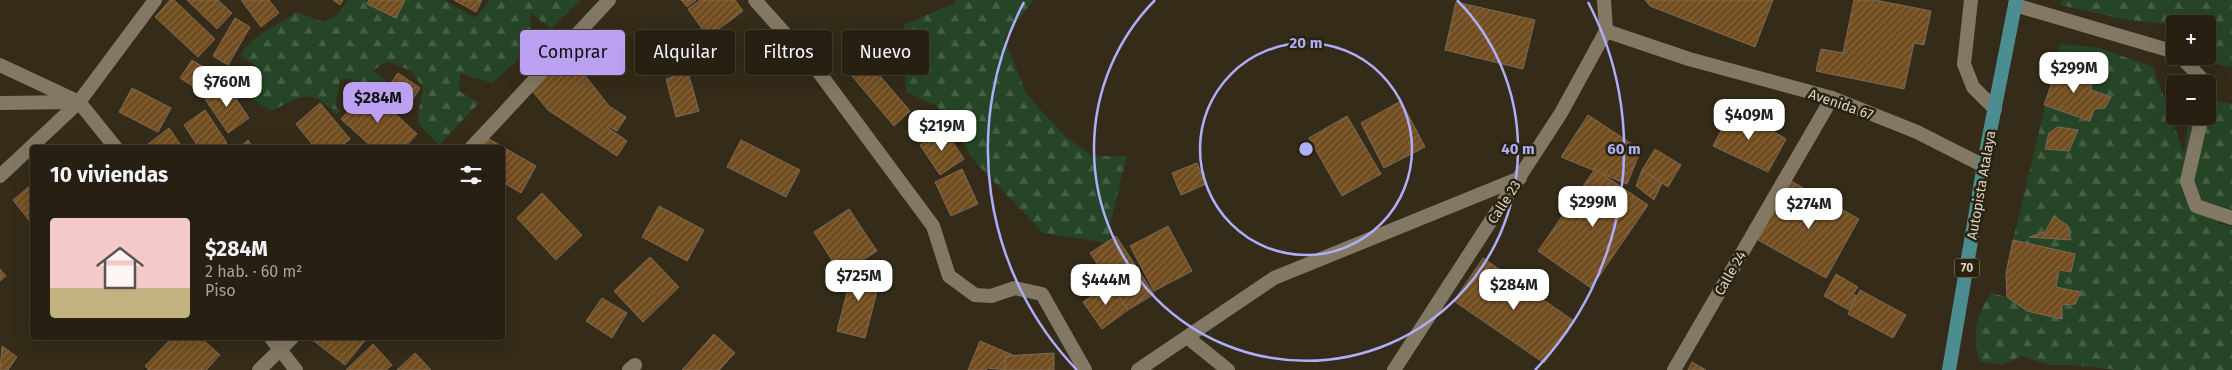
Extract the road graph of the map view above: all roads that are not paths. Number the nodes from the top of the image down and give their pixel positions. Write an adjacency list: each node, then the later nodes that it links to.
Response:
1 (155, 0): 13 (street)
2 (610, 0): 19 (street)
3 (755, 0): 31 (street)
4 (1604, 0): 7 (street)
5 (1971, 0): 15 (street)
6 (2015, 2): 8 (street); 15 (main road, Autopista Atalaya / 70)
7 (1606, 31): 12 (street, Avenida 67); 23 (street, Calle 23)
8 (2166, 49)
9 (0, 65): 13 (street)
10 (2189, 65): 11 (street)
11 (2198, 75)
12 (1832, 98): 21 (street, Avenida 67); 35 (street, Calle 24)
13 (79, 102): 14 (street); 17 (street); 18 (street)
14 (0, 103)
15 (1994, 109): 21 (main road, Autopista Atalaya / 70)
16 (2200, 125): 24 (street)
17 (33, 145)
18 (114, 145)
19 (474, 145)
20 (30, 148): 22 (street)
21 (1984, 166): 36 (main road, Autopista Atalaya / 70)
22 (0, 176)
23 (1520, 178): 25 (street); 34 (street, Calle 23)
24 (2232, 218)
25 (1188, 337): 32 (street); 33 (street)
26 (273, 340): 28 (street)
27 (290, 340): 28 (street)
28 (281, 350): 29 (street); 30 (street)
29 (259, 370)
30 (296, 370)
31 (1085, 370)
32 (1138, 370)
33 (1228, 370)
34 (1394, 370)
35 (1674, 370)
36 (1949, 370)

